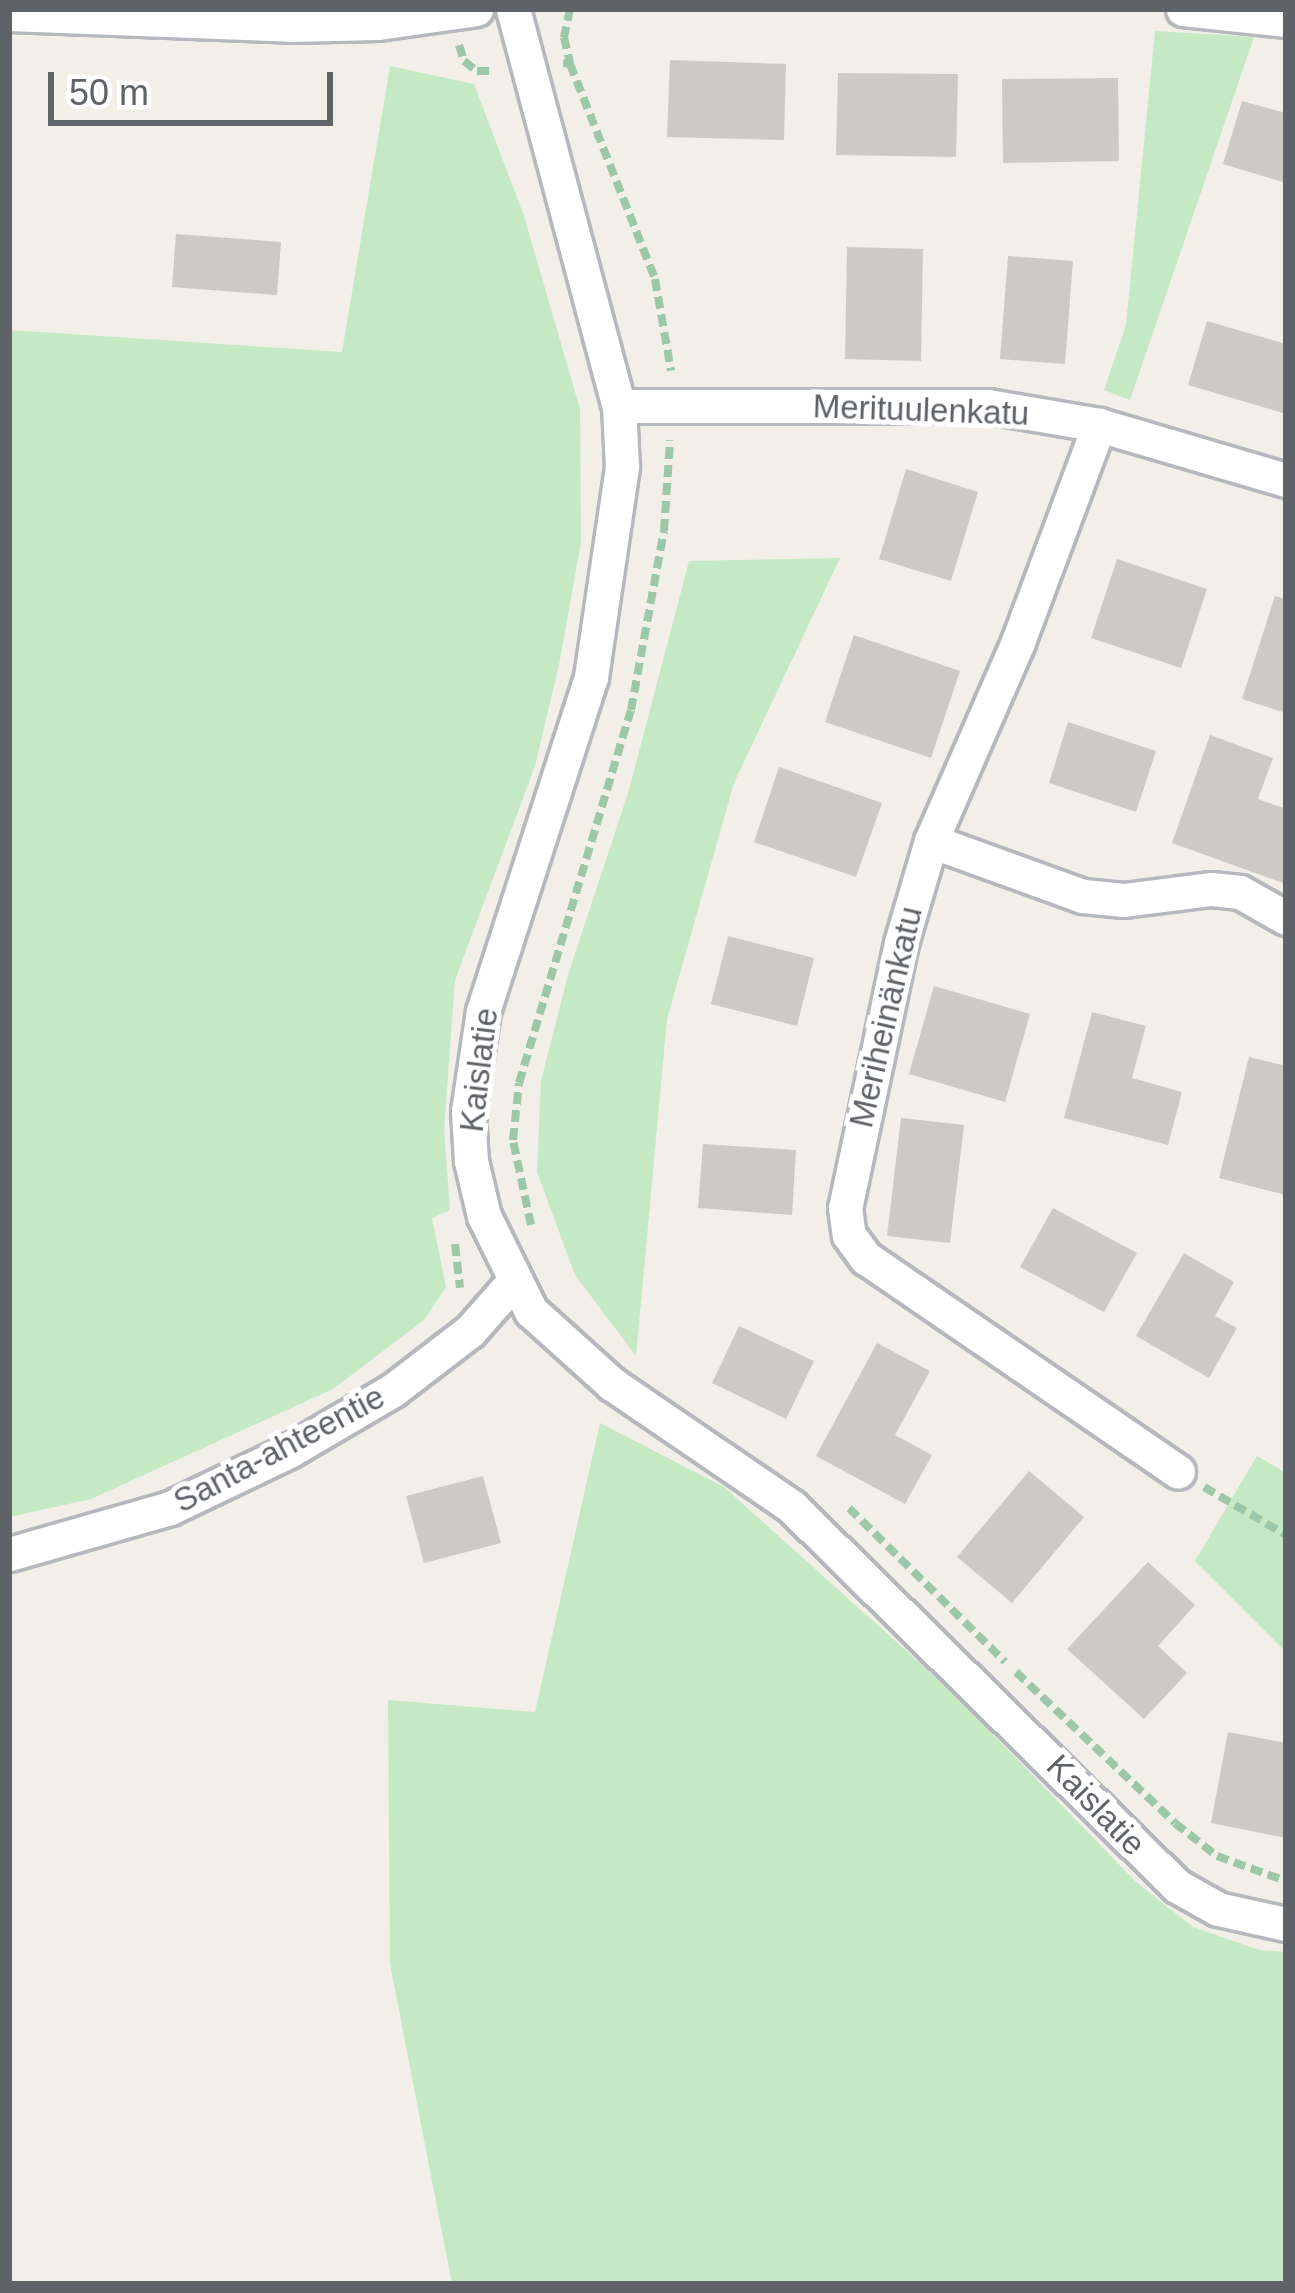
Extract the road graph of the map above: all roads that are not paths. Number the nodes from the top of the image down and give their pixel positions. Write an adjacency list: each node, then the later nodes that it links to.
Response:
1 (476, 9): 4 (street)
2 (514, 9): 6 (street, Kaislatie)
3 (1183, 9): 5 (street)
4 (9, 14)
5 (1286, 20)
6 (619, 406): 7 (street, Merituulenkatu); 11 (street, Kaislatie)
7 (1100, 425): 8 (street, Merituulenkatu); 9 (street, Meriheinänkatu)
8 (1286, 480)
9 (931, 841): 10 (street); 12 (street, Meriheinänkatu)
10 (1286, 918)
11 (514, 1281): 13 (street, Santa-ahteentie); 14 (street, Kaislatie)
12 (1178, 1472)
13 (9, 1553)
14 (1286, 1924)

